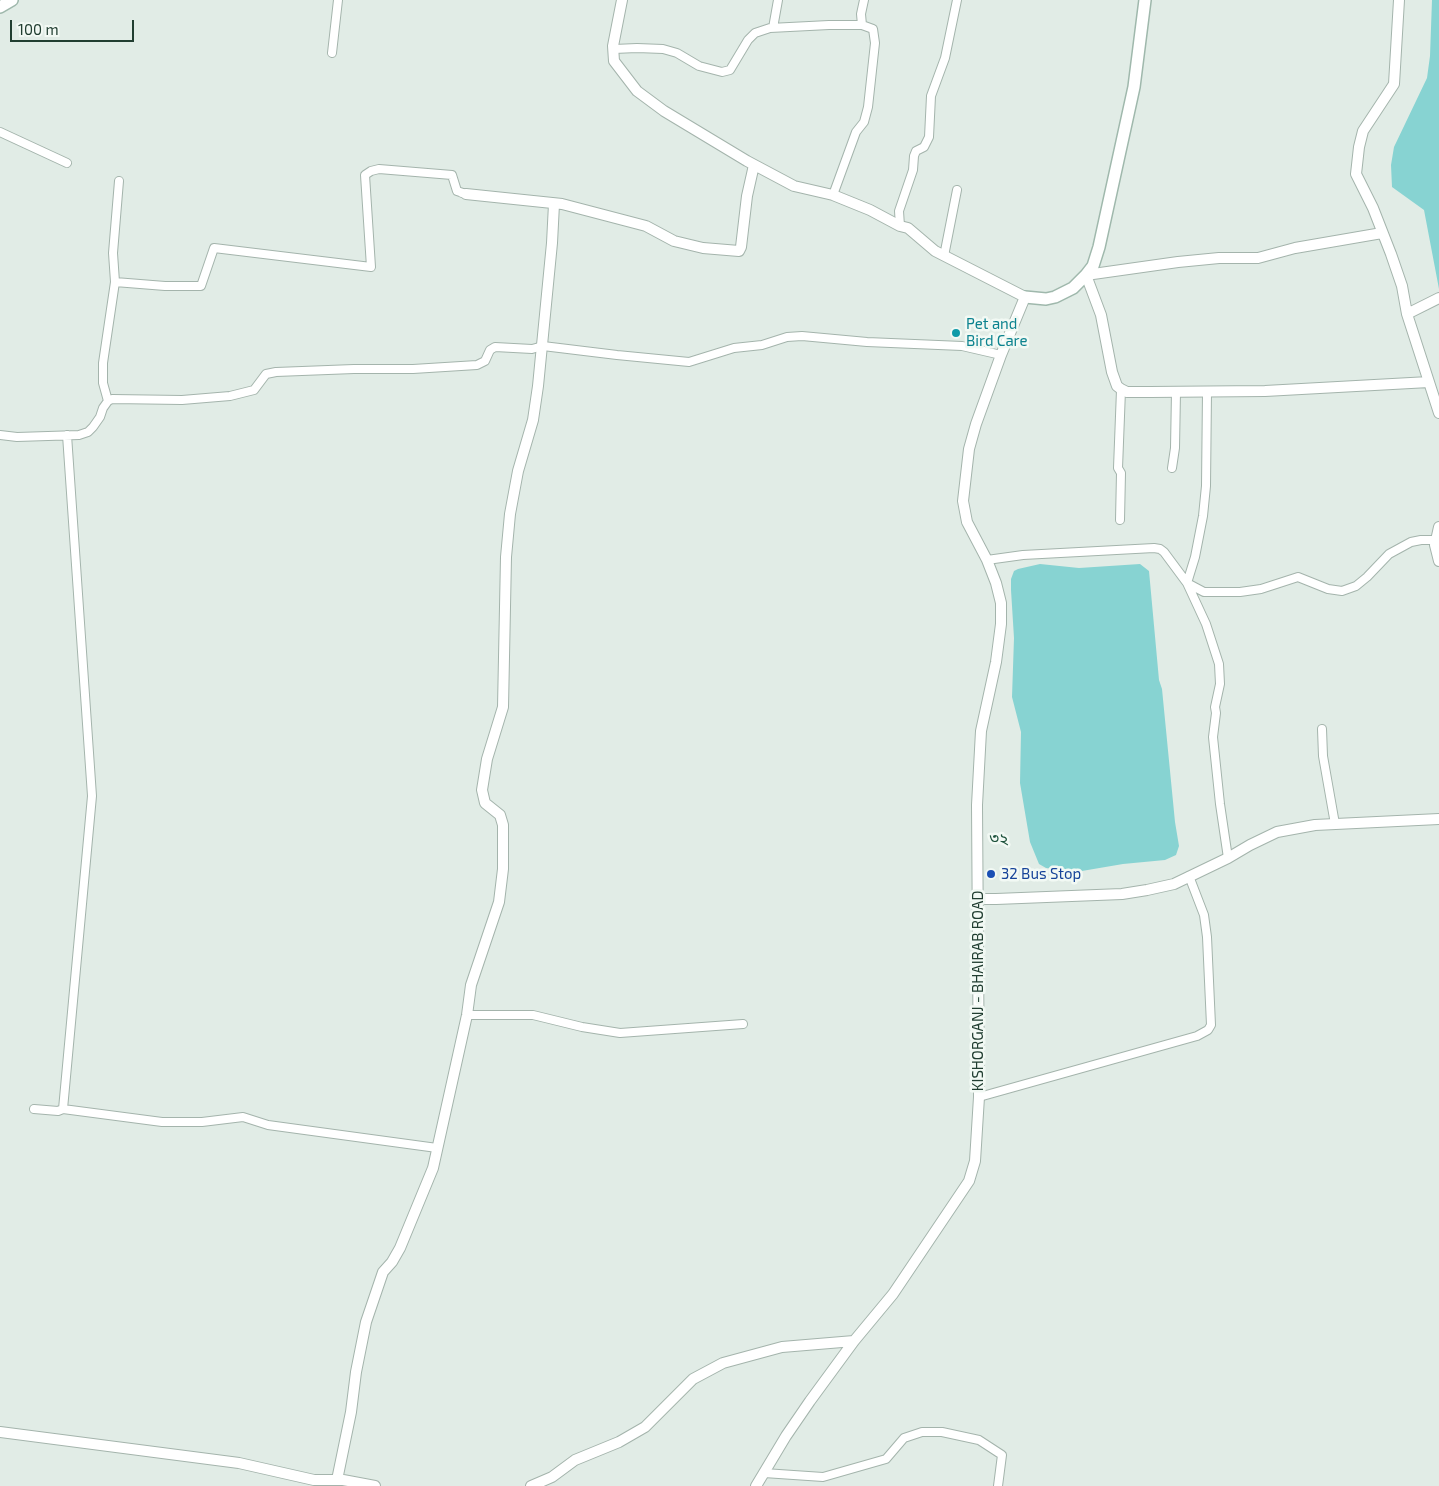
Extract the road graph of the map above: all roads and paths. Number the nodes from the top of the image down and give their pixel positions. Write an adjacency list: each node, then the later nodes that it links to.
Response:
1 (12, 0): 9 (main road)
2 (338, 0): 13 (street)
3 (622, 0): 12 (street)
4 (778, 0): 11 (street)
5 (864, 0): 10 (street)
6 (957, 0): 22 (street)
7 (1145, 0): 25 (main road)
8 (1400, 0): 23 (street)
9 (0, 7)
10 (862, 25): 11 (street); 20 (street)
11 (773, 28): 12 (street)
12 (614, 49): 16 (street)
13 (332, 53)
14 (0, 132): 15 (street)
15 (66, 163)
16 (754, 165): 20 (street); 21 (street)
17 (119, 181): 26 (street)
18 (957, 190): 24 (street)
19 (464, 193): 21 (street); 26 (street)
20 (833, 195): 22 (street)
21 (554, 204): 30 (street)
22 (900, 226): 24 (street)
23 (1382, 233): 25 (street); 29 (street)
24 (944, 256): 27 (street)
25 (1086, 275): 27 (main road); 33 (street)
26 (115, 282): 36 (street)
27 (1025, 297): 31 (street, KISHORGANJ - BHAIRAB ROAD)
28 (1439, 298): 29 (street)
29 (1407, 314): 32 (street)
30 (543, 346): 31 (street); 36 (street); 53 (street)
31 (1001, 355): 44 (street, KISHORGANJ - BHAIRAB ROAD)
32 (1430, 382): 35 (street); 37 (street)
33 (1121, 390): 34 (street); 41 (street)
34 (1176, 392): 35 (street); 40 (street)
35 (1207, 392): 46 (street)
36 (108, 401): 38 (street)
37 (1439, 413)
38 (66, 435): 39 (street); 57 (street)
39 (0, 436)
40 (1172, 468)
41 (1120, 520)
42 (1439, 527): 43 (street)
43 (1436, 540): 45 (street); 46 (street)
44 (987, 560): 46 (street); 52 (street, KISHORGANJ - BHAIRAB ROAD)
45 (1439, 561)
46 (1187, 583): 50 (street)
47 (1322, 729): 49 (street)
48 (1439, 819): 49 (street)
49 (1335, 824): 50 (street)
50 (1228, 858): 51 (street)
51 (1189, 876): 52 (street); 55 (street)
52 (978, 899): 55 (street, KISHORGANJ - BHAIRAB ROAD)
53 (466, 1014): 54 (street); 58 (street)
54 (743, 1024)
55 (979, 1097): 59 (street, KISHORGANJ - BHAIRAB ROAD)
56 (34, 1109): 57 (street)
57 (64, 1109): 58 (street)
58 (437, 1148): 62 (street)
59 (854, 1341): 61 (street, KISHORGANJ - BHAIRAB ROAD); 64 (street)
60 (0, 1432): 62 (street)
61 (764, 1473): 65 (street, KISHORGANJ - BHAIRAB ROAD); 66 (street)
62 (337, 1480): 63 (street)
63 (375, 1486)
64 (531, 1486)
65 (756, 1486)
66 (998, 1486)

